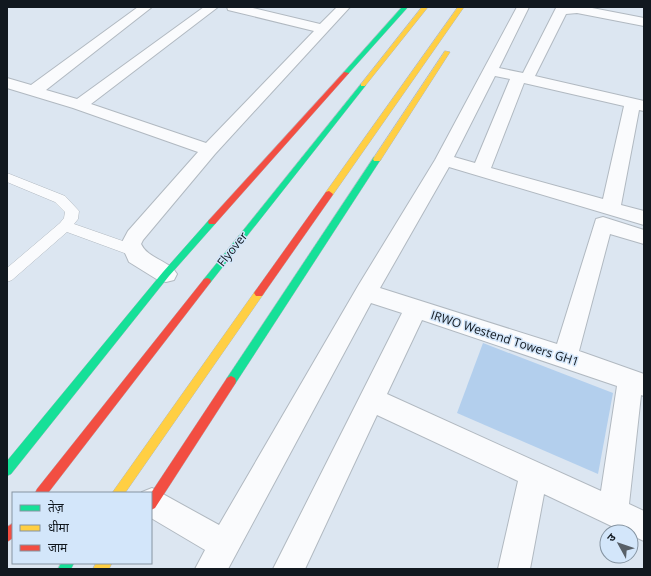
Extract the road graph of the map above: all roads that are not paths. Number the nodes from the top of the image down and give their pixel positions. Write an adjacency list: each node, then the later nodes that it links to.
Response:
1 (146, 7): 17 (street)
2 (212, 7): 19 (street)
3 (233, 7): 12 (street)
4 (344, 7): 12 (street)
5 (405, 7): 29 (main road)
6 (425, 7): 38 (main road, Flyover)
7 (460, 7): 39 (main road)
8 (523, 7): 14 (street)
9 (623, 7): 10 (street)
10 (644, 11)
11 (644, 22): 15 (street)
12 (323, 29): 20 (street)
13 (453, 42): 40 (main road)
14 (491, 67): 15 (street); 21 (street)
15 (525, 75): 18 (street); 22 (street)
16 (7, 83): 17 (street)
17 (34, 91): 19 (street)
18 (640, 103): 24 (street)
19 (79, 105): 20 (street)
20 (209, 150): 28 (street)
21 (444, 160): 22 (street); 31 (street)
22 (481, 170): 24 (street)
23 (7, 177): 26 (lane)
24 (611, 208): 25 (street)
25 (644, 218)
26 (65, 226): 28 (lane); 30 (lane)
27 (644, 237): 33 (street)
28 (132, 250): 29 (street)
29 (166, 274): 36 (main road)
30 (7, 276)
31 (366, 292): 32 (street, IRWO Westend Towers GH1); 44 (street)
32 (416, 308): 33 (street, IRWO Westend Towers GH1); 35 (street)
33 (565, 357): 34 (street, IRWO Westend Towers GH1)
34 (637, 383): 42 (street)
35 (373, 400): 37 (street); 46 (street)
36 (7, 470)
37 (533, 475): 42 (street); 47 (street)
38 (42, 492)
39 (119, 492)
40 (152, 501)
41 (152, 504): 44 (street)
42 (613, 512): 43 (street)
43 (644, 526)
44 (225, 544): 45 (street)
45 (211, 569)
46 (289, 569)
47 (514, 569)

